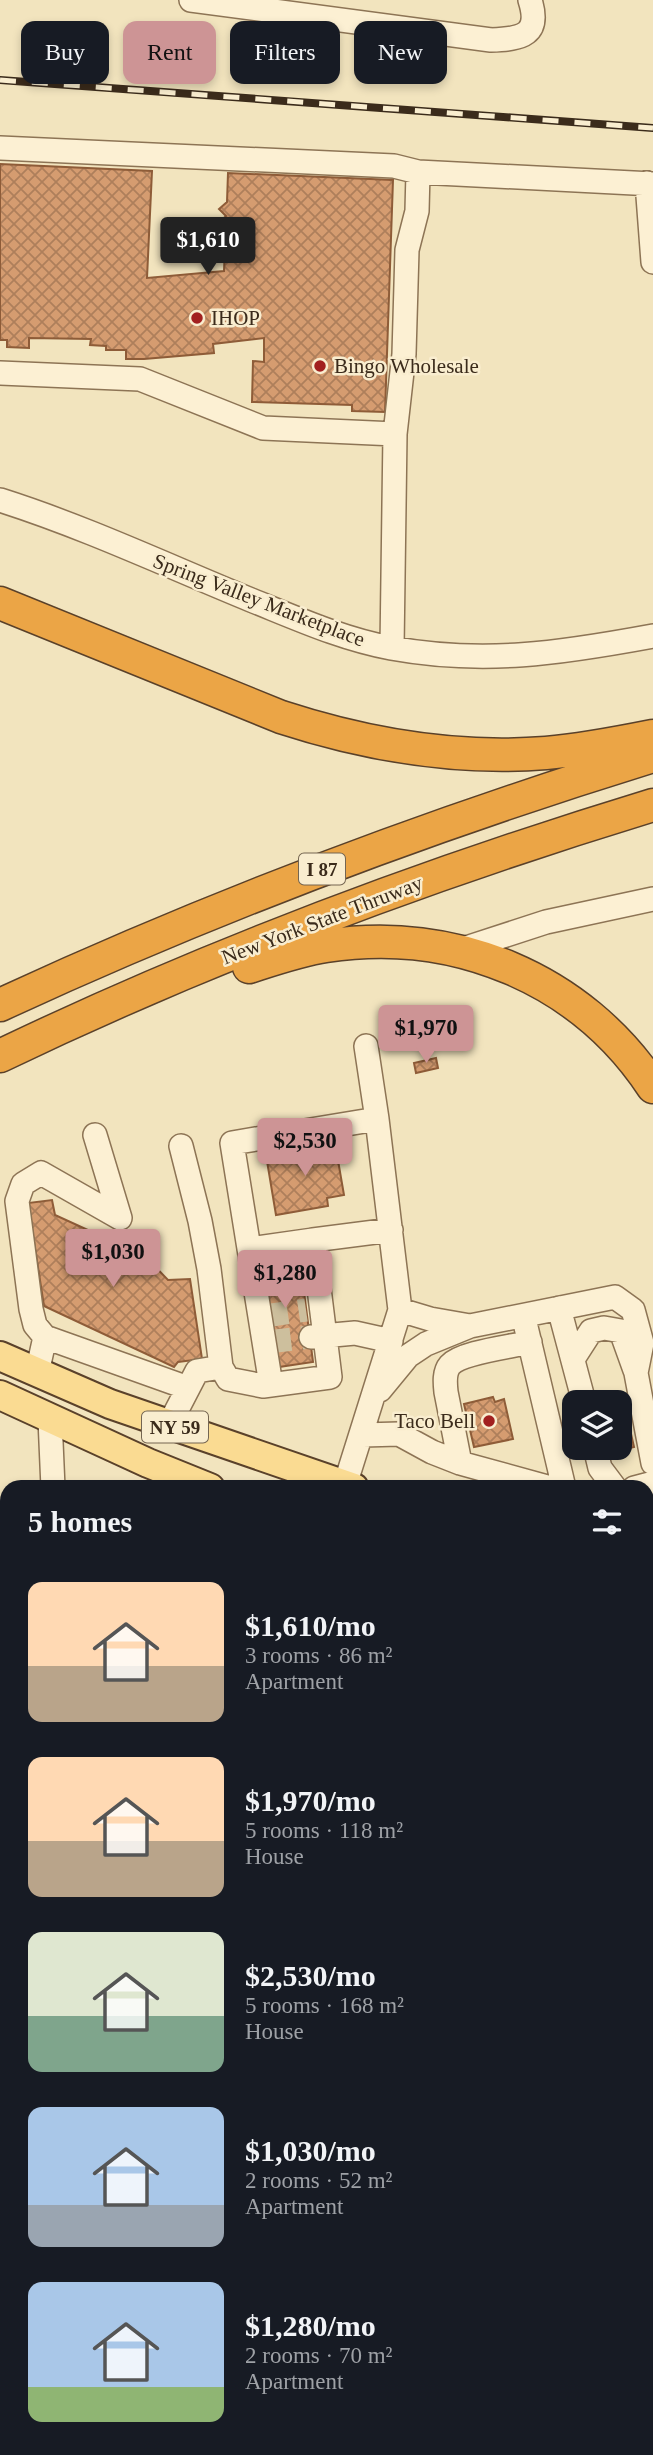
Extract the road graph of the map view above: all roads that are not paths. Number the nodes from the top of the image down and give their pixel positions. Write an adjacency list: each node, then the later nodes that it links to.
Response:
1 (191, 0): 2 (street)
2 (530, 0)
3 (0, 148): 4 (street)
4 (418, 172): 5 (street); 8 (street)
5 (650, 183): 6 (street)
6 (653, 262)
7 (0, 373): 8 (street)
8 (395, 434): 14 (street)
9 (0, 500): 14 (street, Spring Valley Marketplace)
10 (0, 603): 12 (highway)
11 (0, 609): 12 (street)
12 (56, 626): 15 (highway)
13 (653, 636): 14 (street, Spring Valley Marketplace)
14 (392, 648)
15 (653, 737)
16 (653, 756): 20 (highway, I 87)
17 (653, 805): 21 (highway, New York State Thruway / I 87)
18 (653, 899): 19 (street)
19 (460, 950): 21 (highway); 24 (highway)
20 (0, 1005)
21 (71, 1023): 23 (highway, New York State Thruway / I 87)
22 (366, 1046): 25 (street)
23 (0, 1056)
24 (653, 1087)
25 (377, 1119): 28 (street); 30 (street)
26 (94, 1135): 36 (street)
27 (181, 1146): 41 (street)
28 (391, 1230): 29 (street); 32 (street)
29 (313, 1240): 30 (street); 35 (street)
30 (249, 1248): 44 (street)
31 (559, 1308): 33 (street); 40 (street); 43 (street)
32 (400, 1310): 34 (street); 37 (street)
33 (524, 1315): 34 (street); 38 (street)
34 (470, 1326): 48 (street)
35 (317, 1336): 37 (street); 44 (street)
36 (45, 1338): 42 (street); 45 (street)
37 (391, 1341): 48 (street)
38 (530, 1342): 53 (street); 60 (street)
39 (0, 1356): 42 (main road, NY 59)
40 (573, 1359): 43 (street); 46 (street)
41 (221, 1367): 44 (street); 45 (street)
42 (37, 1373): 50 (main road, NY 59)
43 (636, 1373): 54 (street)
44 (271, 1385)
45 (188, 1388): 50 (street)
46 (581, 1390)
47 (0, 1395): 49 (main road, NY 59)
48 (374, 1398): 51 (street)
49 (50, 1419): 55 (main road, NY 59); 56 (street)
50 (169, 1425): 57 (main road, NY 59)
51 (363, 1435): 53 (street); 58 (street)
52 (598, 1460): 61 (street)
53 (460, 1463): 59 (street)
54 (653, 1463)
55 (163, 1479)
56 (53, 1480)
57 (328, 1480)
58 (350, 1480)
59 (522, 1480)
60 (562, 1480)
61 (609, 1480)

